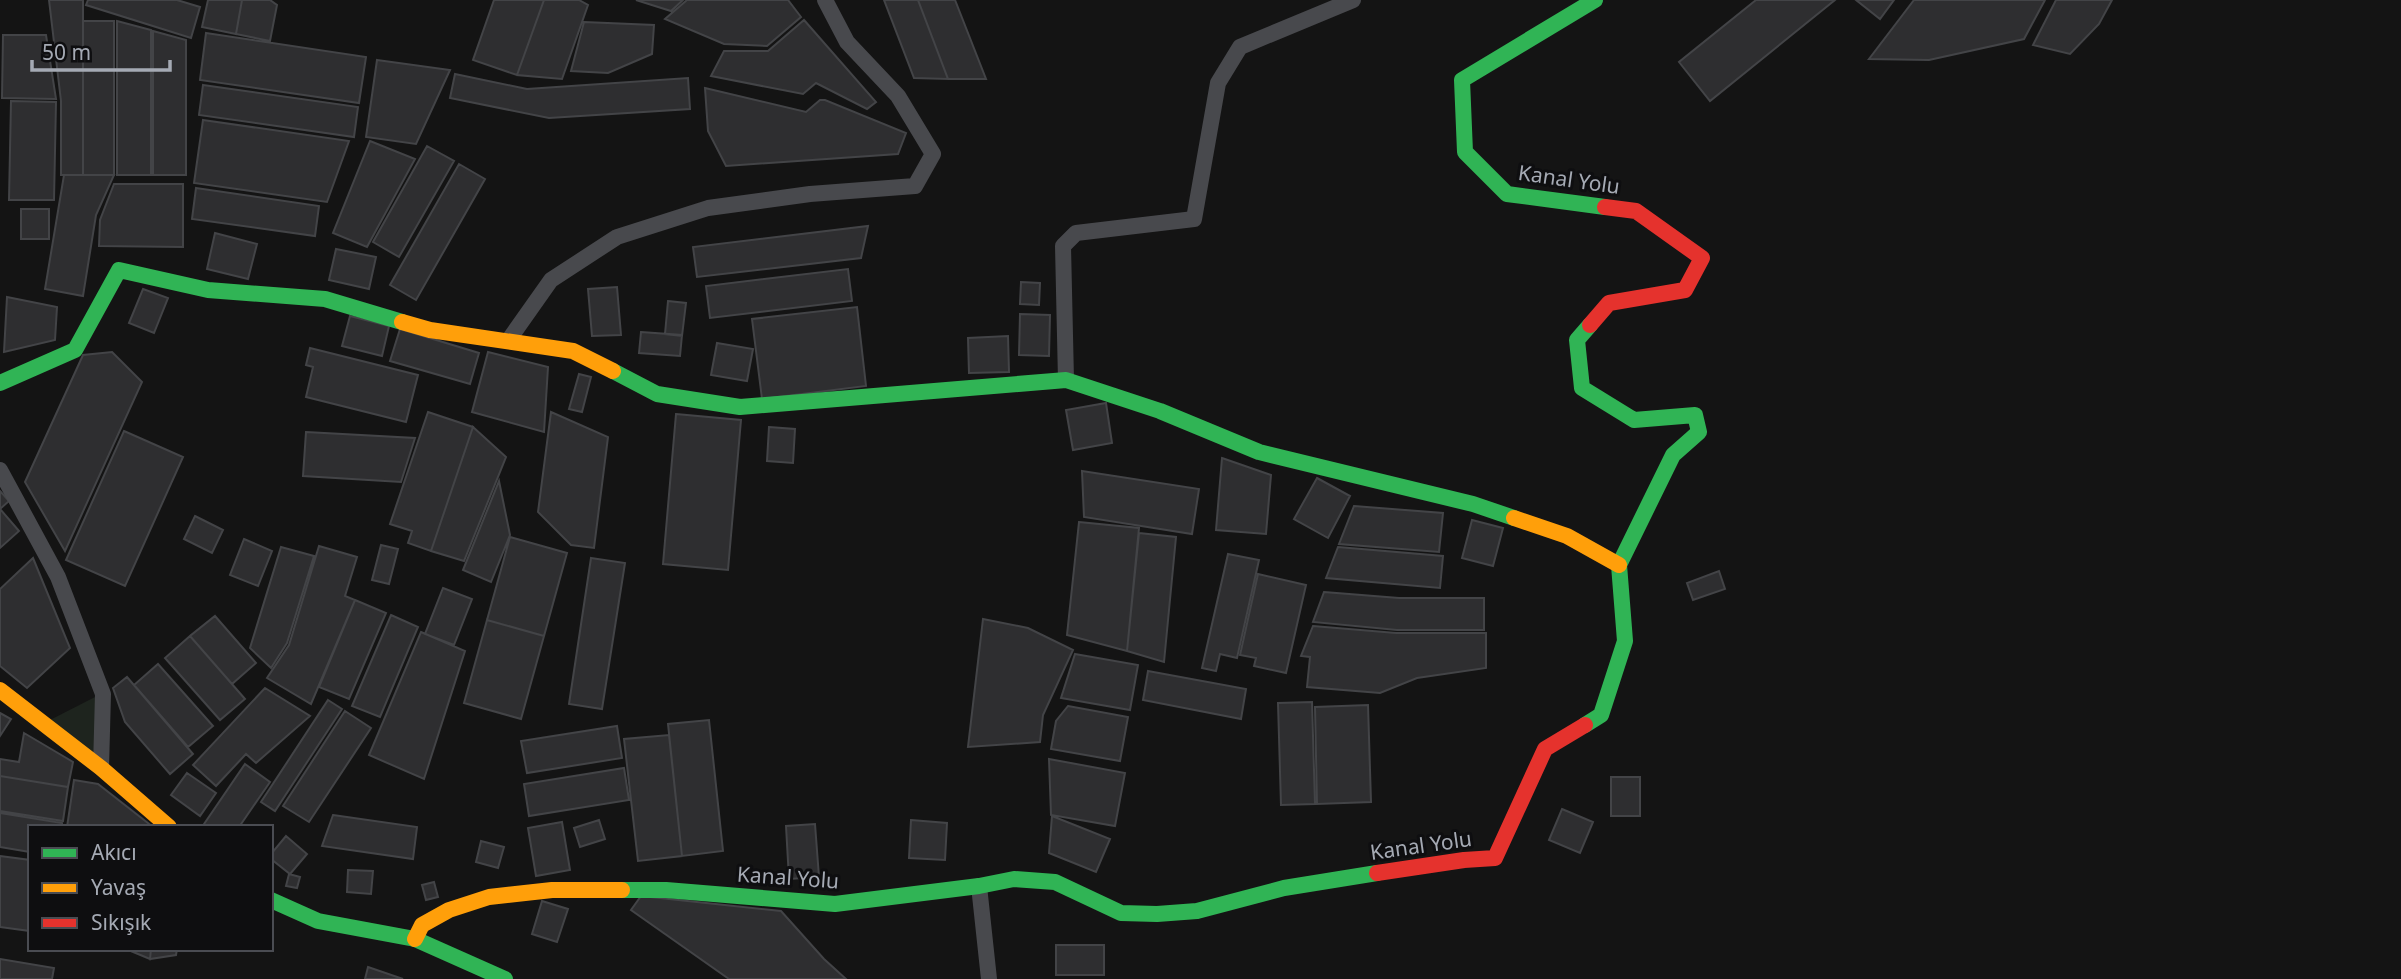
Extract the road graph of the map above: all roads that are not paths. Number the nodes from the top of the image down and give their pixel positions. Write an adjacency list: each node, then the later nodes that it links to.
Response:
1 (825, 0): 4 (street)
2 (1353, 0): 5 (street)
3 (1595, 0): 8 (street, Kanal Yolu)
4 (508, 341): 5 (street); 6 (street)
5 (1066, 380): 8 (street)
6 (0, 383)
7 (0, 470): 10 (street)
8 (1619, 565): 12 (street, Kanal Yolu)
9 (0, 690): 10 (street)
10 (101, 768): 11 (street)
11 (167, 825)
12 (979, 886): 14 (street, Kanal Yolu); 16 (street)
13 (273, 901): 14 (street)
14 (415, 939): 15 (street)
15 (505, 979)
16 (989, 979)

